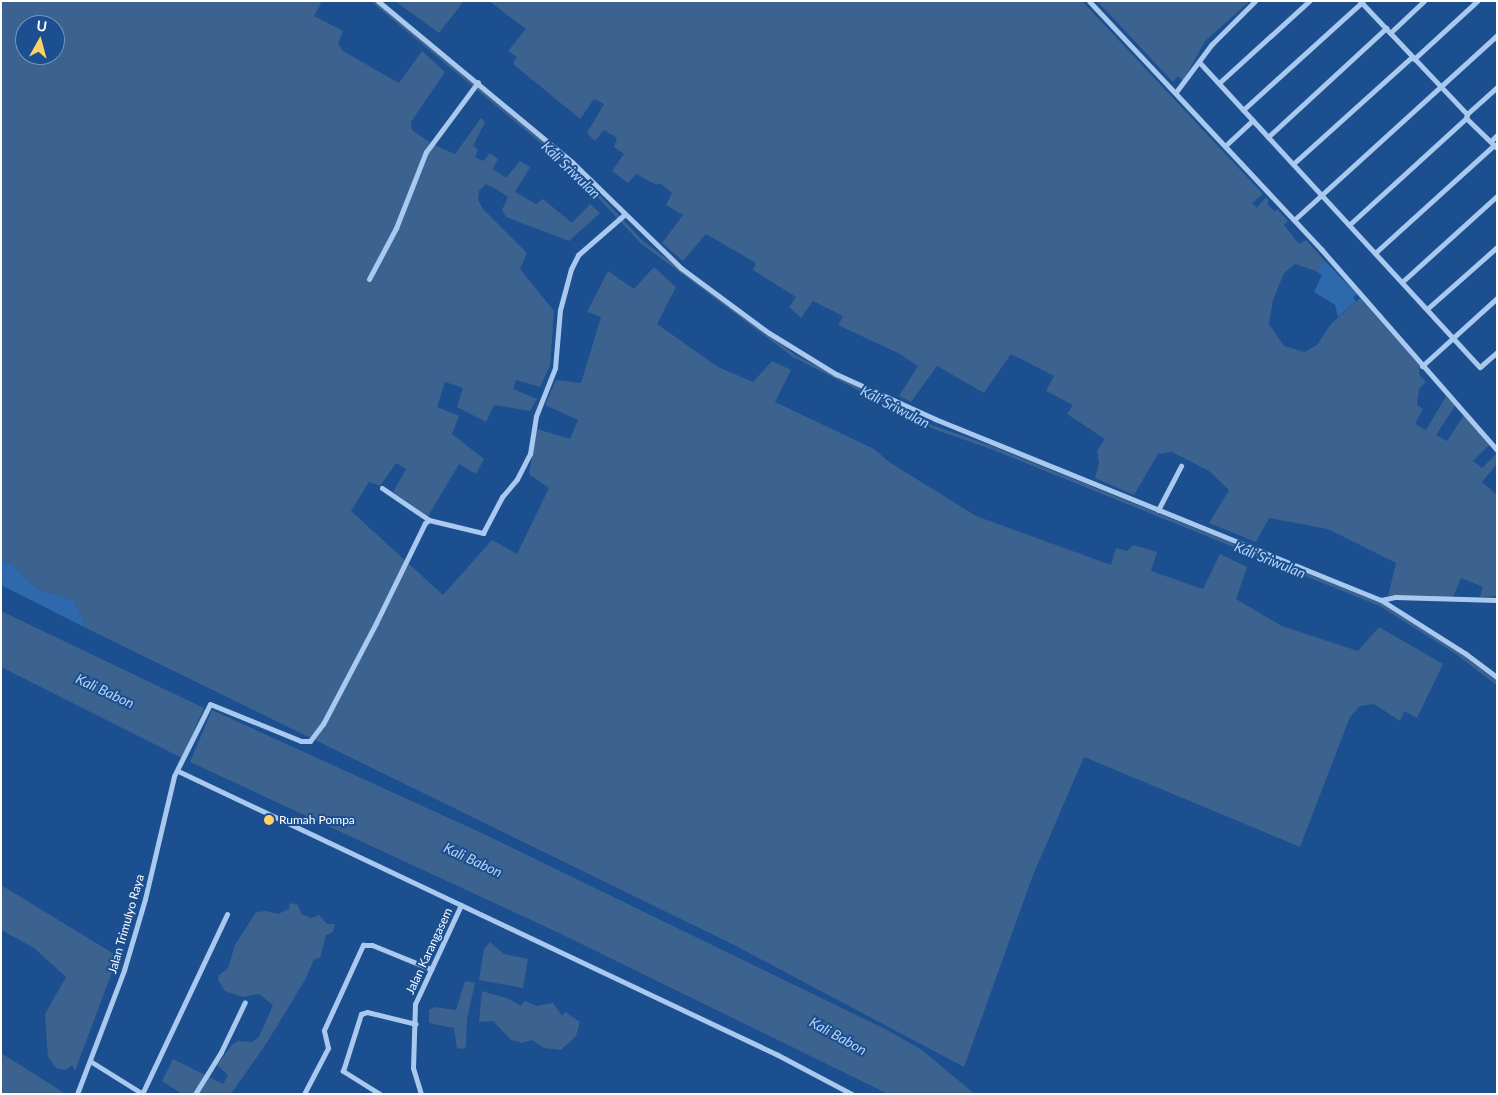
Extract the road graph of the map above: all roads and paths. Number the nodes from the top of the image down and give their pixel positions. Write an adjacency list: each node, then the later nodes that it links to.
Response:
1 (378, 1): 13 (street)
2 (1089, 1): 17 (street)
3 (1255, 1): 12 (street)
4 (1309, 1): 14 (street)
5 (1370, 1): 8 (street)
6 (1424, 1): 9 (street)
7 (1477, 1): 11 (street)
8 (1362, 3): 9 (street); 18 (street)
9 (1388, 30): 11 (street); 22 (street)
10 (1497, 34): 15 (street)
11 (1413, 58): 15 (street); 25 (street)
12 (1200, 63): 14 (street); 17 (street)
13 (478, 82): 28 (street); 33 (street)
14 (1219, 83): 18 (street)
15 (1440, 86): 19 (street); 26 (street)
16 (1497, 87): 19 (street)
17 (1176, 92): 24 (street)
18 (1243, 110): 20 (street)
19 (1466, 116): 23 (street); 30 (street)
20 (1253, 120): 22 (street); 24 (street)
21 (1497, 135): 23 (street)
22 (1268, 137): 25 (street)
23 (1494, 145): 32 (street)
24 (1225, 146): 29 (street)
25 (1294, 164): 26 (street)
26 (1321, 194): 29 (street); 30 (street)
27 (1497, 196): 34 (street)
28 (625, 214): 43 (street); 44 (street)
29 (1294, 220): 39 (street)
30 (1349, 225): 32 (street)
31 (1497, 247): 36 (street)
32 (1375, 253): 34 (street)
33 (369, 279)
34 (1402, 282): 36 (street)
35 (1497, 298): 37 (street)
36 (1427, 309): 37 (street)
37 (1453, 337): 38 (street); 39 (street)
38 (1497, 352)
39 (1422, 366): 40 (street)
40 (1497, 450)
41 (1181, 466): 43 (street)
42 (382, 488): 44 (street)
43 (1158, 510): 45 (street)
44 (429, 520): 48 (street, Jalan Trimulyo Raya)
45 (1381, 600): 46 (street); 47 (street)
46 (1497, 600)
47 (1497, 678)
48 (178, 771): 49 (street); 54 (street, Jalan Trimulyo Raya)
49 (461, 905): 51 (street, Jalan Karangasem); 61 (street)
50 (227, 914): 56 (street)
51 (431, 968): 53 (street, Jalan Karangasem); 58 (street)
52 (245, 1002): 57 (street)
53 (416, 1024): 59 (street); 60 (street, Jalan Karangasem)
54 (90, 1061): 55 (street, Jalan Trimulyo Raya); 56 (street)
55 (77, 1094)
56 (143, 1094)
57 (195, 1094)
58 (304, 1094)
59 (380, 1094)
60 (421, 1094)
61 (852, 1094)

